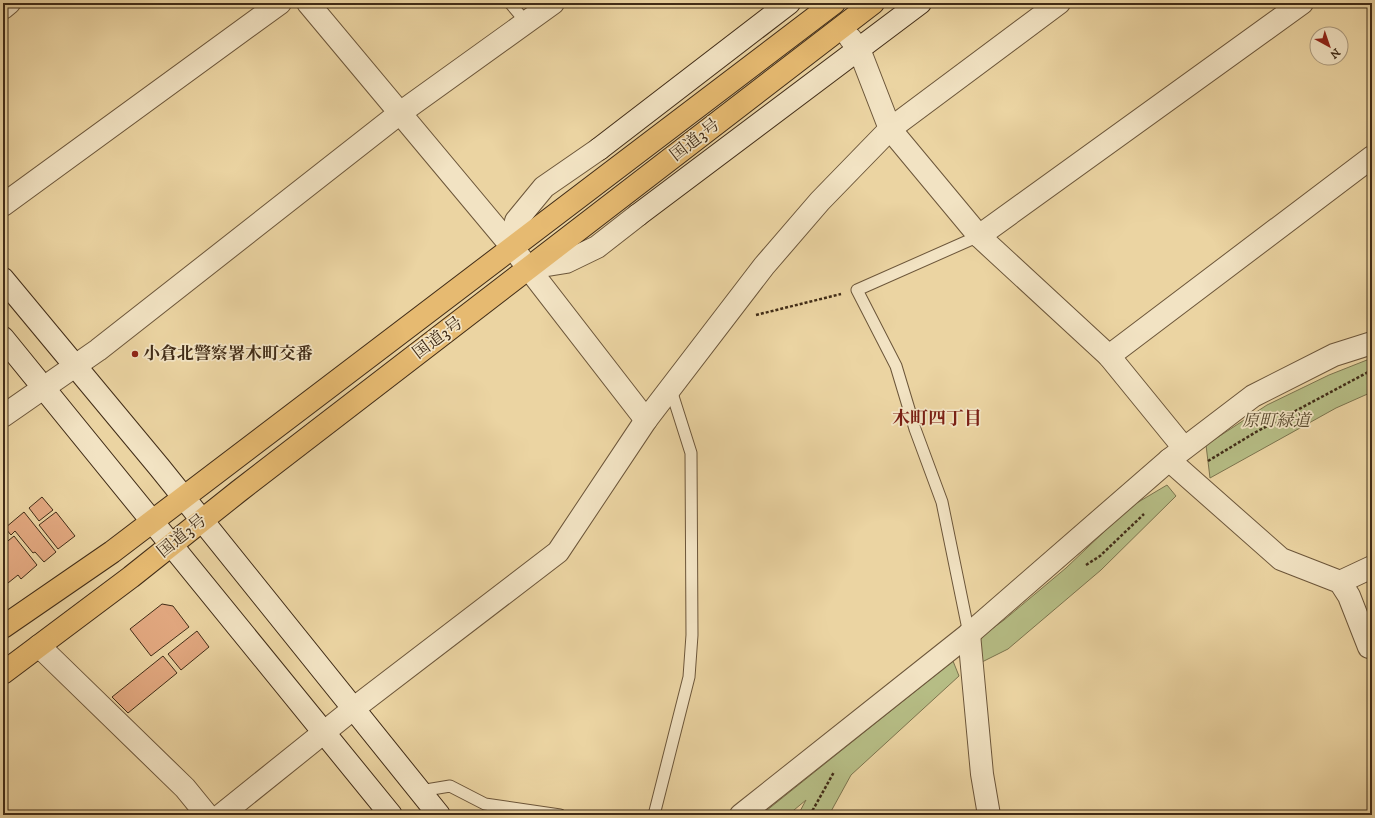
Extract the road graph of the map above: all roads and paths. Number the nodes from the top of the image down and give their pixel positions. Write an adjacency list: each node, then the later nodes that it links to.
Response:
1 (10, 3): 12 (street)
2 (280, 3): 18 (street)
3 (308, 3): 15 (street)
4 (510, 3): 13 (lane)
5 (553, 3): 13 (street)
6 (788, 3): 20 (street)
7 (834, 3): 20 (highway, 国道3号)
8 (874, 3): 21 (highway, 国道3号)
9 (920, 3): 14 (street)
10 (1059, 3): 16 (street)
11 (1302, 3): 19 (street)
12 (3, 8)
13 (526, 22): 15 (street)
14 (854, 43): 16 (street); 21 (street)
15 (400, 113): 20 (street); 28 (street)
16 (890, 129): 19 (street); 24 (street)
17 (1372, 157): 27 (street)
18 (3, 205)
19 (979, 236): 23 (lane); 27 (street)
20 (512, 247): 21 (street); 36 (highway, 国道3号)
21 (529, 268): 33 (street); 38 (highway, 国道3号)
22 (3, 279): 28 (street)
23 (857, 290): 24 (path); 45 (lane)
24 (728, 313): 31 (street)
25 (3, 338): 30 (street)
26 (1372, 343): 34 (street)
27 (1109, 356): 34 (street)
28 (75, 366): 30 (street); 36 (street)
29 (1372, 370): 35 (path)
30 (44, 387): 32 (street); 39 (street)
31 (671, 390): 33 (street); 58 (lane)
32 (3, 416)
33 (646, 420): 49 (street)
34 (1177, 454): 35 (street); 45 (street)
35 (1186, 475): 43 (street)
36 (184, 498): 38 (street); 39 (highway, 国道3号)
37 (1146, 513): 42 (path)
38 (202, 520): 40 (highway, 国道3号); 49 (street)
39 (152, 522): 40 (street); 44 (highway, 国道3号)
40 (171, 545): 46 (highway, 国道3号); 50 (street)
41 (1372, 567): 43 (street)
42 (1080, 568)
43 (1340, 582): 47 (street)
44 (4, 623)
45 (968, 634): 59 (street); 61 (street)
46 (39, 646): 48 (highway, 国道3号); 53 (street)
47 (1371, 649)
48 (3, 673)
49 (353, 709): 50 (street); 52 (street)
50 (324, 732): 54 (street); 55 (street)
51 (837, 766): 60 (path)
52 (420, 791): 56 (street); 57 (lane)
53 (206, 815)
54 (221, 815)
55 (391, 815)
56 (439, 815)
57 (560, 815)
58 (654, 815)
59 (742, 815)
60 (810, 815)
61 (989, 815)

